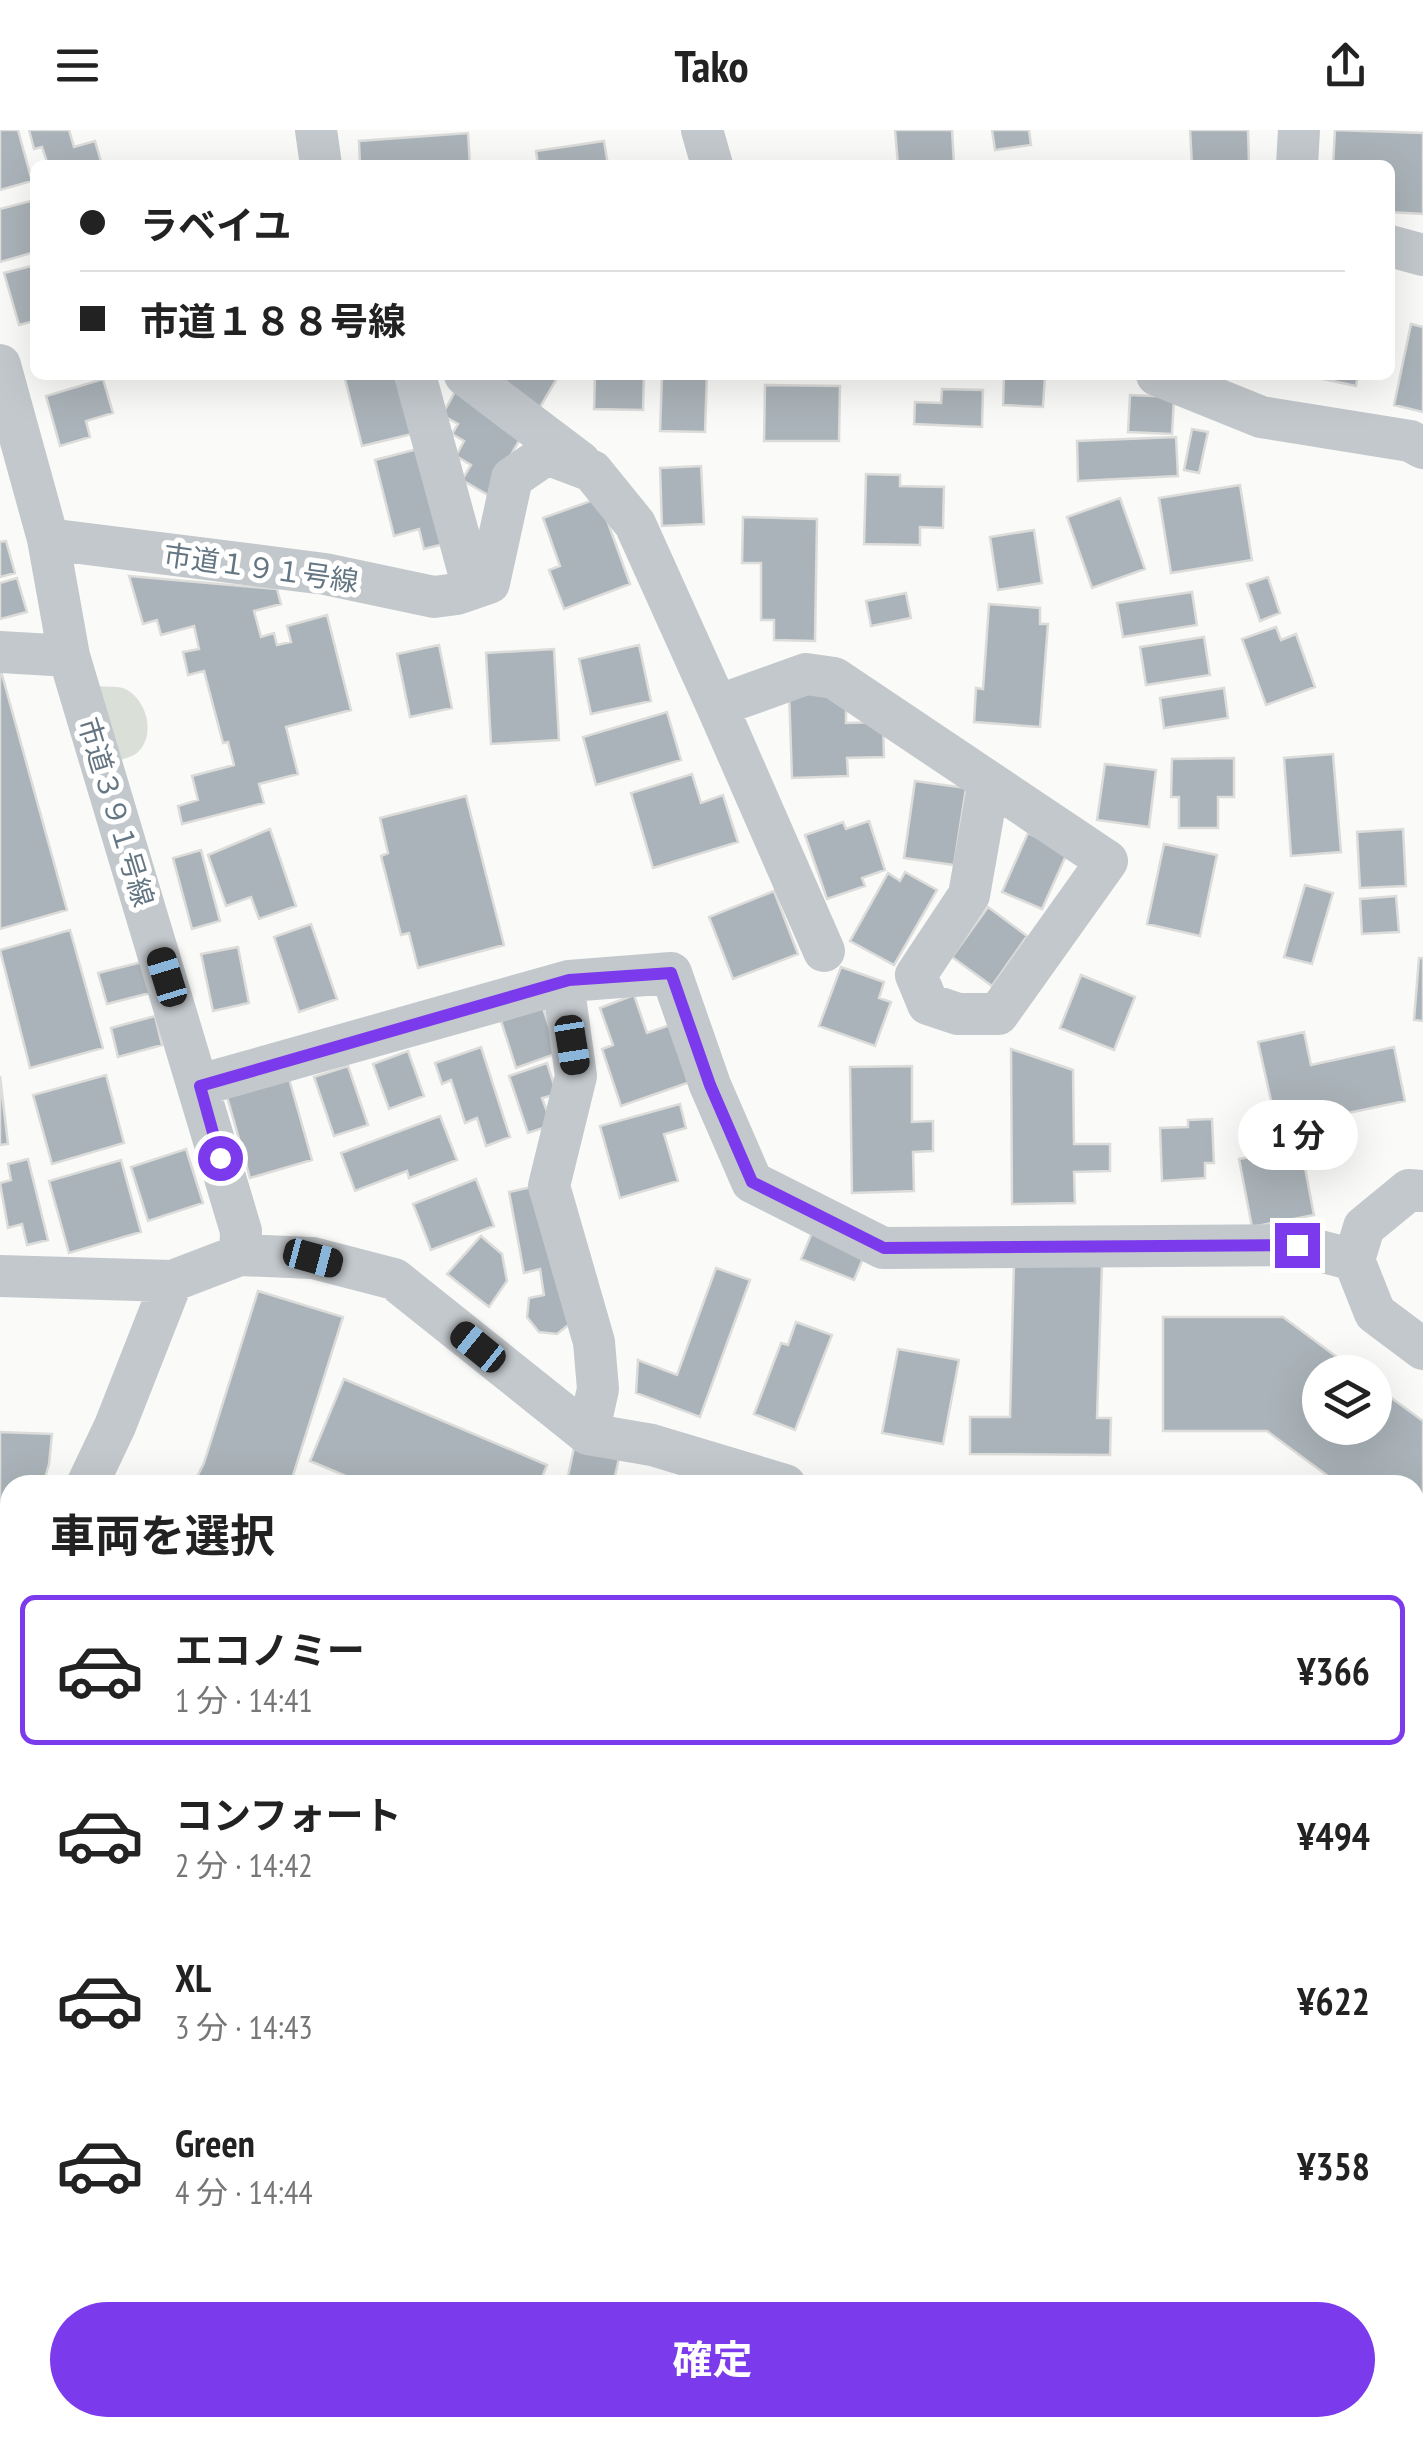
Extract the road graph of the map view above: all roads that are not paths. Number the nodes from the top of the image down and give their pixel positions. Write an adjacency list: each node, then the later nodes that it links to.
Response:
1 (316, 130): 4 (street)
2 (702, 130): 5 (street)
3 (1299, 130): 6 (street)
4 (320, 160)
5 (711, 160)
6 (1297, 160)
7 (1395, 247): 8 (street)
8 (1423, 255)
9 (0, 365): 15 (street, 市道３９１号線)
10 (416, 380): 16 (street)
11 (472, 380): 14 (street)
12 (1168, 380): 13 (street)
13 (1423, 448)
14 (592, 471): 16 (street); 19 (street)
15 (48, 538): 16 (street, 市道１９１号線); 18 (street, 市道３９１号線)
16 (474, 588)
17 (0, 652): 18 (street)
18 (69, 656): 23 (street, 市道３９１号線)
19 (717, 706): 20 (street); 21 (street)
20 (989, 782): 20 (street)
21 (824, 950)
22 (563, 982): 23 (street); 26 (street); 30 (street)
23 (200, 1086): 25 (street, 市道３９１号線)
24 (1423, 1191): 26 (street)
25 (240, 1255): 28 (street); 30 (street)
26 (1354, 1260): 29 (street)
27 (0, 1276): 28 (street)
28 (172, 1281): 32 (street)
29 (1423, 1348)
30 (588, 1434): 31 (street)
31 (651, 1465): 33 (street)
32 (92, 1475)
33 (718, 1475)

